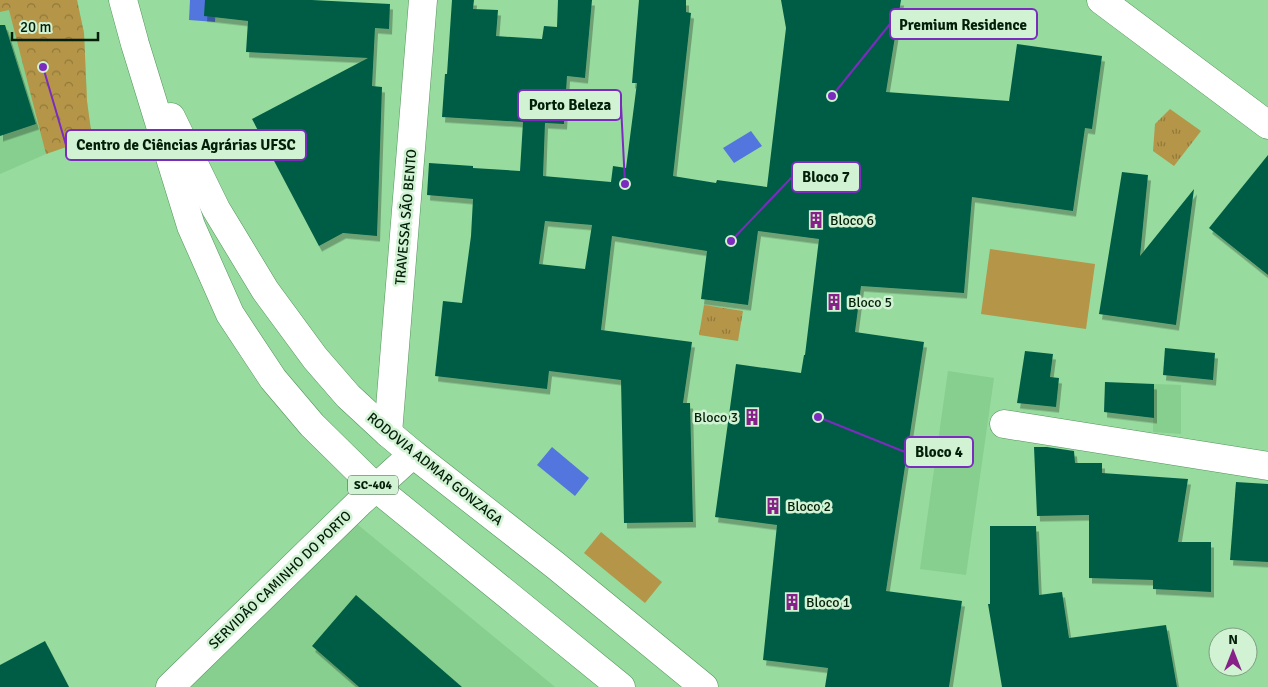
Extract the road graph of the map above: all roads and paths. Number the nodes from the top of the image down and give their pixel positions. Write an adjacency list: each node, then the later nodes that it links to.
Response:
1 (123, 0): 4 (main road, RODOVIA ADMAR GONZAGA / SC-404)
2 (423, 0): 7 (main road, TRAVESSA SÃO BENTO)
3 (1101, 0): 5 (main road)
4 (135, 44): 7 (main road, RODOVIA ADMAR GONZAGA / SC-404); 10 (main road, RODOVIA ADMAR GONZAGA / SC-404)
5 (1268, 126)
6 (1004, 424): 9 (main road)
7 (388, 433): 8 (main road, RODOVIA ADMAR GONZAGA / SC-404)
8 (412, 454): 10 (main road, SERVIDÃO CAMINHO DO PORTO); 13 (main road, RODOVIA ADMAR GONZAGA / SC-404)
9 (1268, 466)
10 (375, 488): 11 (main road, SERVIDÃO CAMINHO DO PORTO); 12 (main road, RODOVIA ADMAR GONZAGA / SC-404)
11 (170, 687)
12 (621, 687)
13 (704, 687)

